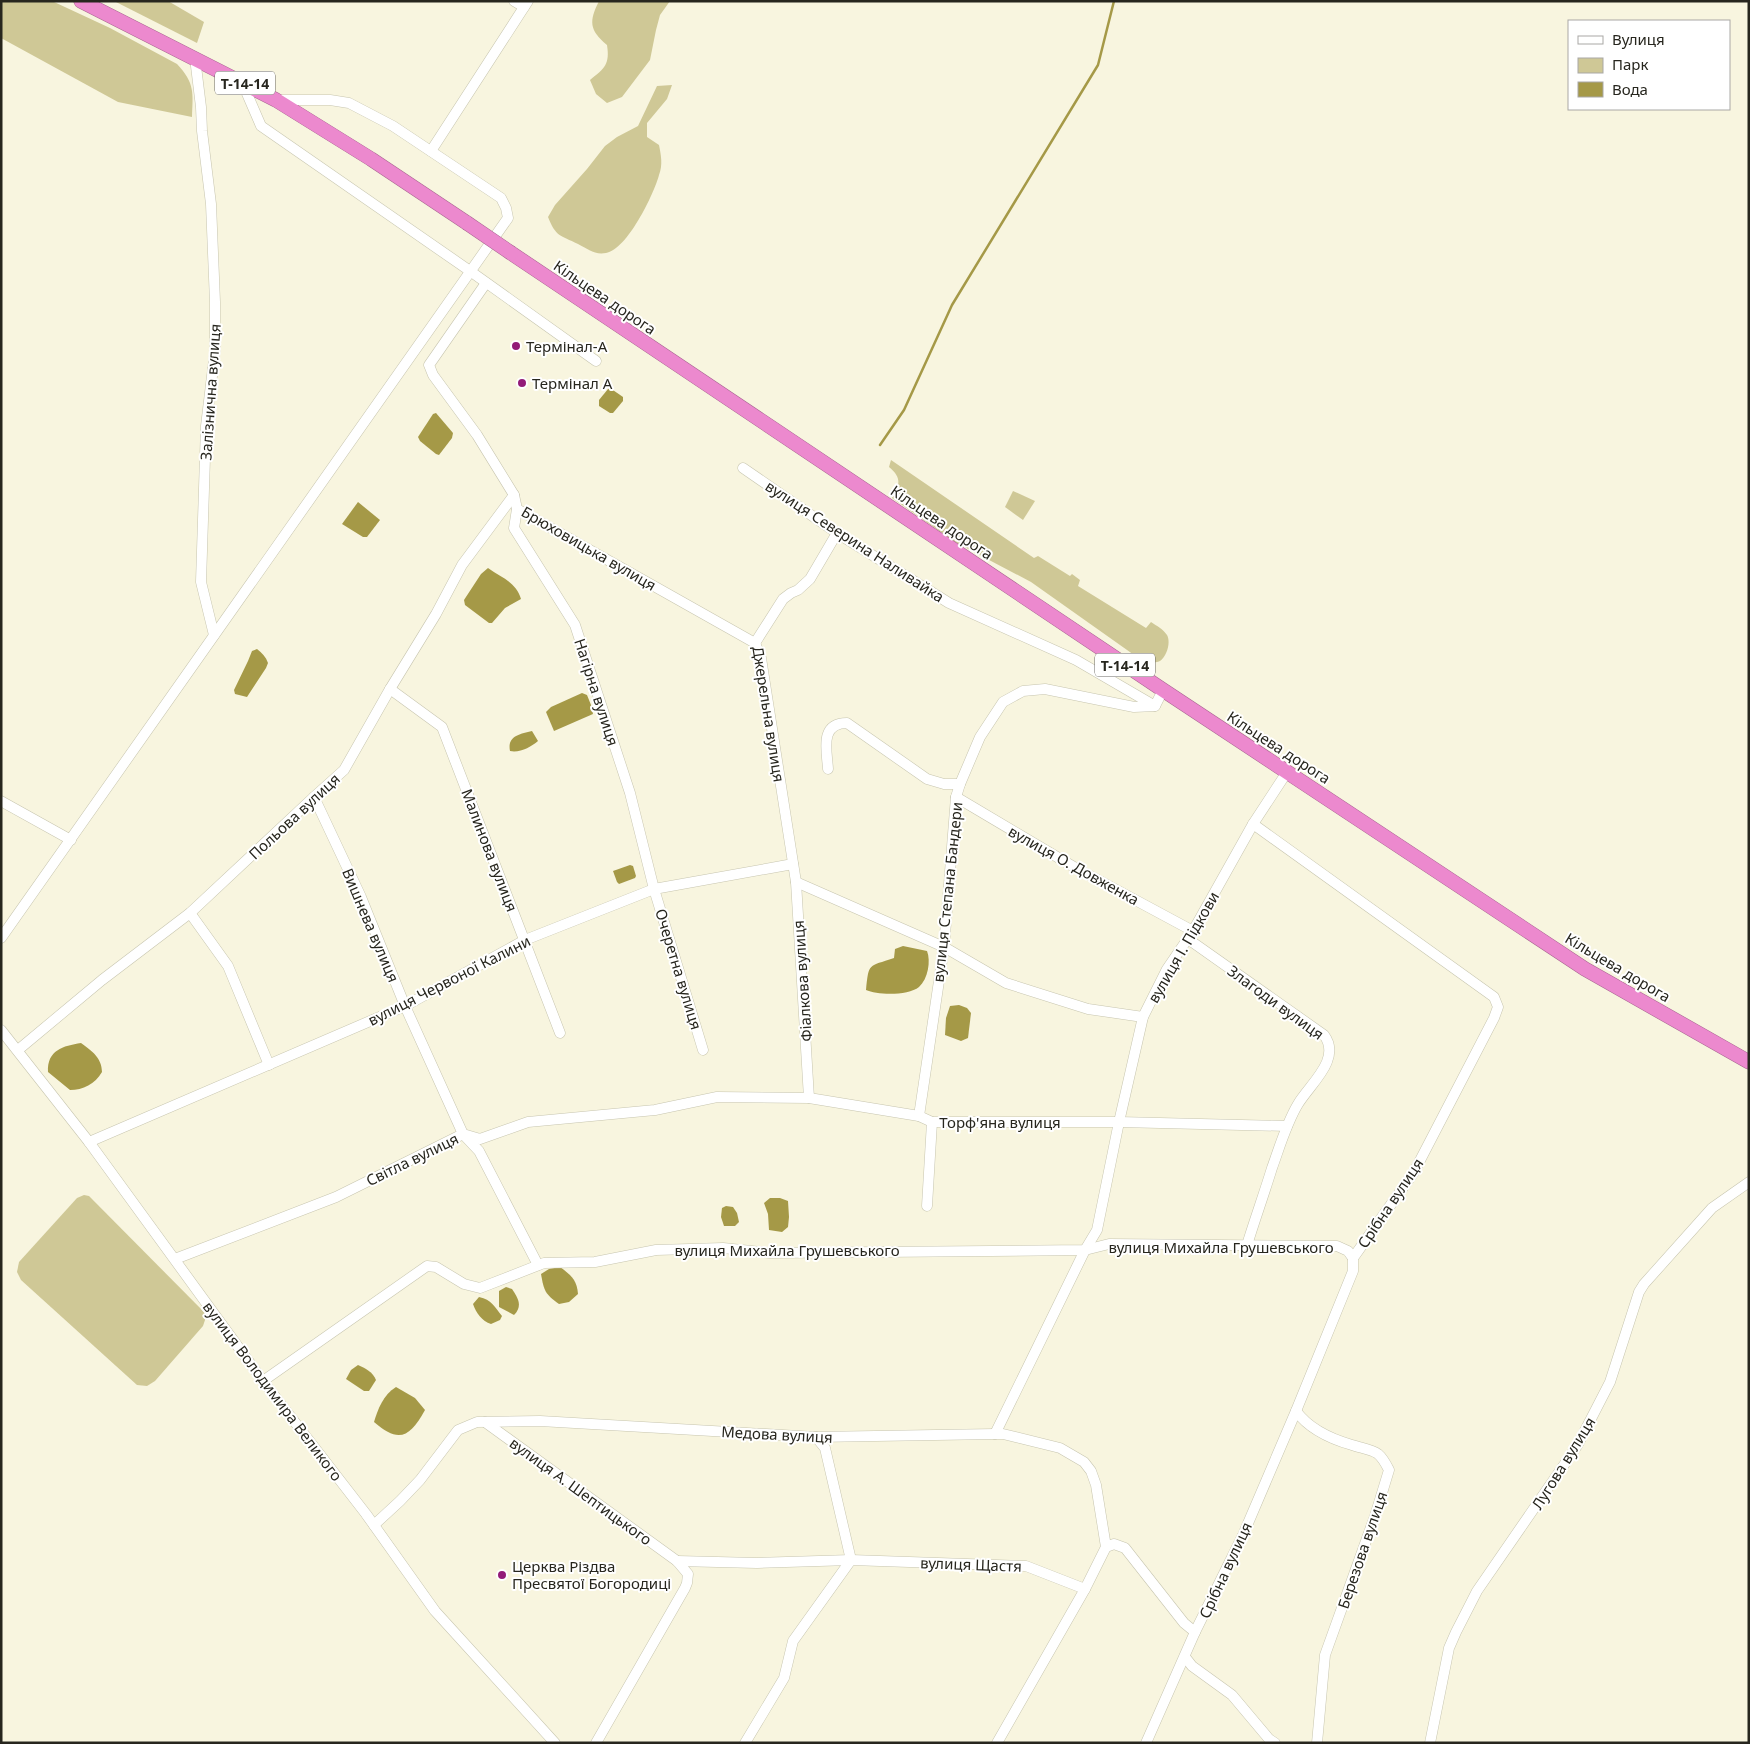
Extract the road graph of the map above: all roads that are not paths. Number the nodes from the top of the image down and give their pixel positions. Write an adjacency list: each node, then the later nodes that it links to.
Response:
1 (81, 1): 5 (highway, Т-14-14)
2 (93, 1): 5 (highway, Т-14-14)
3 (514, 1): 4 (street)
4 (526, 4): 9 (street)
5 (113, 17): 6 (highway, Кільцева дорога / Т-14-14)
6 (195, 58): 7 (highway, Кільцева дорога / Т-14-14); 17 (street, Залізнична вулиця)
7 (242, 82): 8 (highway, Кільцева дорога / Т-14-14); 10 (street)
8 (276, 100): 9 (street); 20 (highway, Кільцева дорога / Т-14-14, bridge)
9 (431, 151): 10 (street)
10 (470, 271): 11 (street); 17 (street)
11 (486, 283): 12 (street); 14 (street, Брюховицька вулиця)
12 (596, 361)
13 (743, 468): 16 (street, вулиця Северина Наливайка)
14 (514, 495): 15 (street, Брюховицька вулиця); 19 (street, Польова вулиця)
15 (517, 509): 18 (street, Брюховицька вулиця); 32 (street, Нагірна вулиця)
16 (837, 533): 18 (street, Джерельна вулиця); 21 (street, вулиця Северина Наливайка)
17 (214, 635): 29 (street)
18 (755, 643): 30 (street, Джерельна вулиця)
19 (390, 689): 25 (street, Польова вулиця); 36 (street, Малинова вулиця)
20 (1163, 690): 21 (street); 23 (highway, Кільцева дорога / Т-14-14)
21 (1155, 706): 24 (street, вулиця Степана Бандери)
22 (828, 769): 24 (street)
23 (1287, 772): 28 (street, вулиця І. Підкови); 44 (highway, Кільцева дорога / Т-14-14)
24 (960, 784): 26 (street, вулиця Степана Бандери)
25 (314, 797): 33 (street, Польова вулиця); 38 (street, Вишнева вулиця)
26 (956, 798): 34 (street, вулиця О. Довженка); 37 (street, вулиця Степана Бандери)
27 (1, 801): 29 (street)
28 (1253, 824): 34 (street, вулиця І. Підкови); 58 (street, Срібна вулиця)
29 (71, 840): 35 (street)
30 (793, 864): 31 (street, Фіалкова вулиця); 32 (street, вулиця Червоної Калини)
31 (796, 882): 37 (street); 47 (street, Фіалкова вулиця)
32 (654, 889): 36 (street, вулиця Червоної Калини); 43 (street, Очеретна вулиця)
33 (190, 914): 42 (street, Польова вулиця); 45 (street)
34 (1191, 935): 39 (street, вулиця І. Підкови); 51 (street, Злагоди вулиця)
35 (1, 938)
36 (525, 940): 38 (street, вулиця Червоної Калини); 41 (street, Малинова вулиця)
37 (944, 947): 39 (street); 48 (street, вулиця Степана Бандери)
38 (405, 1006): 45 (street, вулиця Червоної Калини); 52 (street, Вишнева вулиця)
39 (1143, 1016): 50 (street, вулиця І. Підкови)
40 (1, 1030): 42 (street, вулиця Володимира Великого)
41 (560, 1033)
42 (18, 1050): 53 (street, вулиця Володимира Великого)
43 (703, 1050)
44 (1749, 1062)
45 (269, 1065): 53 (street, вулиця Червоної Калини)
46 (717, 1097): 47 (street, Торф'яна вулиця); 52 (street, Світла вулиця)
47 (809, 1098): 48 (street, Торф'яна вулиця)
48 (919, 1116): 49 (street, Торф'яна вулиця)
49 (932, 1122): 50 (street, Торф'яна вулиця); 55 (street)
50 (1119, 1122): 51 (street, Торф'яна вулиця); 57 (street, вулиця І. Підкови)
51 (1287, 1126): 56 (street, Злагоди вулиця)
52 (463, 1134): 59 (street, Світла вулиця); 60 (street, Вишнева вулиця)
53 (89, 1142): 59 (street, вулиця Володимира Великого)
54 (1749, 1182): 80 (street, Лугова вулиця)
55 (927, 1206)
56 (1247, 1245): 57 (street, вулиця Михайла Грушевського); 58 (street, вулиця Михайла Грушевського)
57 (1085, 1250): 60 (street, вулиця Михайла Грушевського); 64 (street, вулиця І. Підкови)
58 (1353, 1258): 62 (street, Срібна вулиця)
59 (175, 1259): 61 (street, вулиця Володимира Великого)
60 (538, 1265): 61 (street, вулиця Михайла Грушевського)
61 (263, 1381): 66 (street, вулиця Володимира Великого)
62 (1296, 1411): 71 (street, Срібна вулиця); 79 (street, Березова вулиця)
63 (485, 1422): 65 (street, Медова вулиця); 66 (street, Медова вулиця); 69 (street, вулиця А. Шептицького)
64 (995, 1434): 65 (street, Медова вулиця); 67 (street, Медова вулиця)
65 (816, 1437): 68 (street)
66 (374, 1525): 73 (street, вулиця Володимира Великого)
67 (1106, 1547): 70 (street); 71 (street)
68 (851, 1560): 69 (street, вулиця Щастя); 70 (street, вулиця Щастя); 75 (street)
69 (677, 1561): 74 (street)
70 (1085, 1589): 76 (street)
71 (1195, 1632): 72 (street, Срібна вулиця)
72 (1185, 1657): 77 (street, Срібна вулиця); 78 (street)
73 (555, 1743)
74 (596, 1743)
75 (745, 1743)
76 (997, 1743)
77 (1146, 1743)
78 (1275, 1743)
79 (1316, 1743)
80 (1430, 1743)

